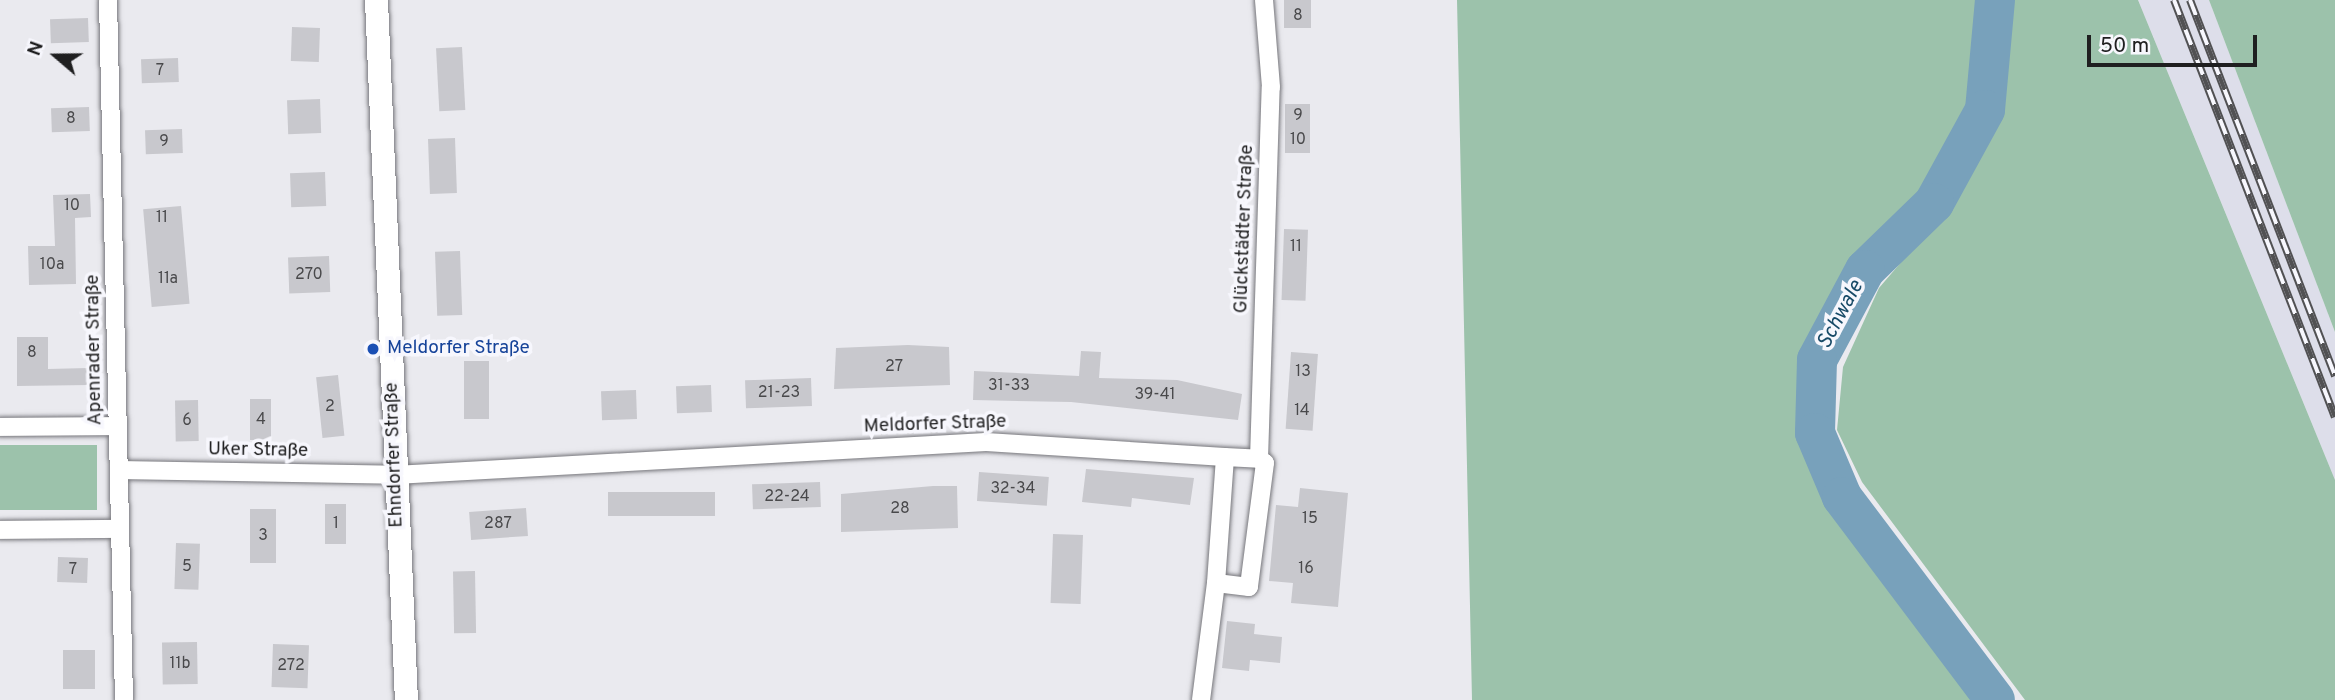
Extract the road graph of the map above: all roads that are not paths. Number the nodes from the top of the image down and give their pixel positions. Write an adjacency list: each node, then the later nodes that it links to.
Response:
1 (108, 0): 4 (street, Apenrader Straße)
2 (376, 0): 9 (street, Ehndorfer Straße)
3 (1264, 0): 7 (street, Glückstädter Straße)
4 (118, 426): 5 (street); 8 (street, Apenrader Straße)
5 (0, 427)
6 (1225, 457): 7 (street); 9 (street, Meldorfer Straße); 12 (street)
7 (1259, 459): 12 (street, Glückstädter Straße)
8 (119, 470): 9 (street, Uker Straße); 10 (street, Apenrader Straße)
9 (396, 475): 14 (street, Ehndorfer Straße)
10 (120, 529): 11 (street); 13 (street, Apenrader Straße)
11 (0, 530)
12 (1216, 583): 15 (street)
13 (124, 700)
14 (406, 700)
15 (1201, 700)

